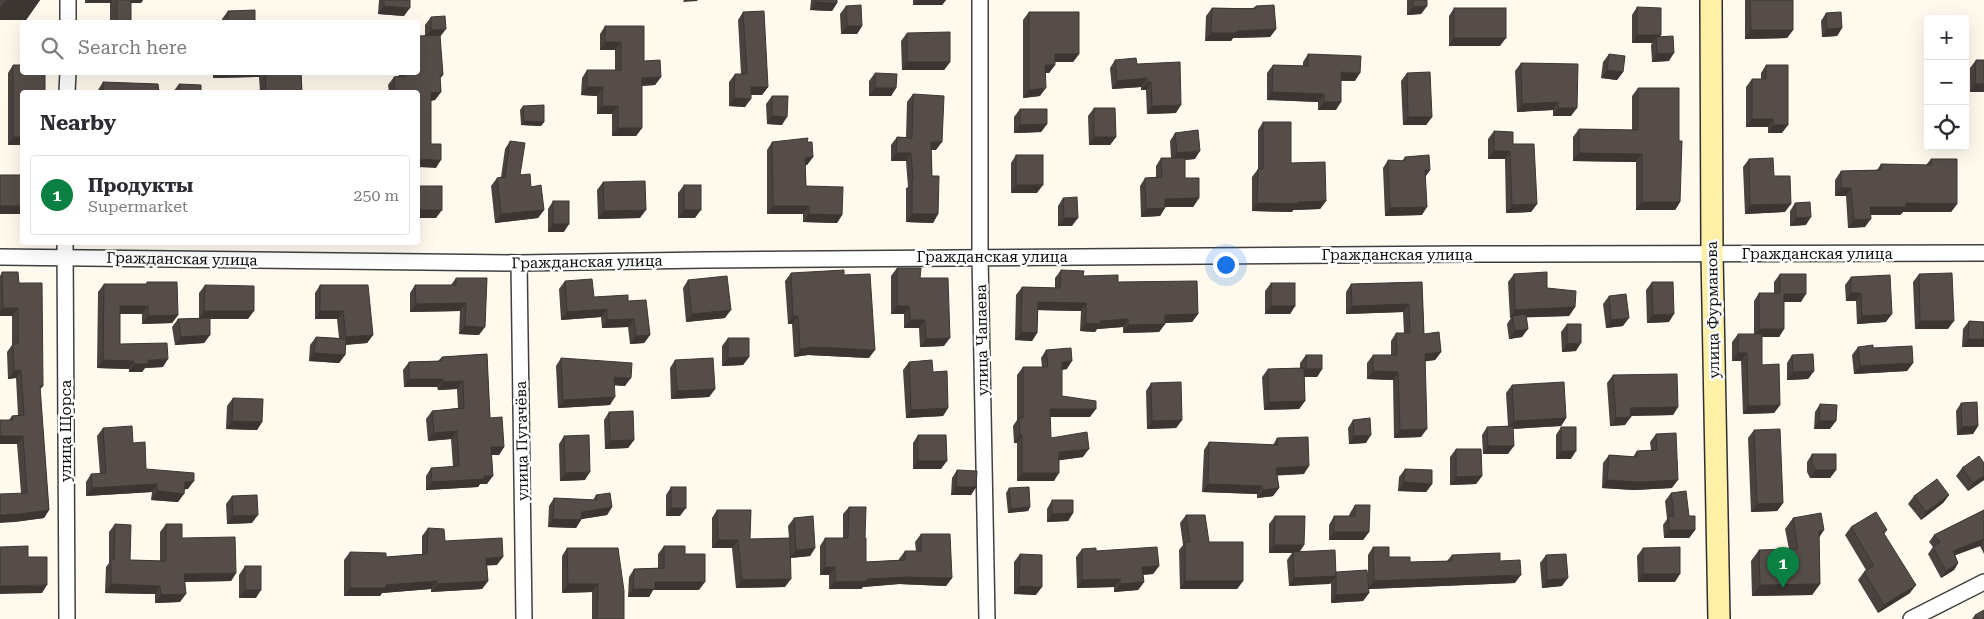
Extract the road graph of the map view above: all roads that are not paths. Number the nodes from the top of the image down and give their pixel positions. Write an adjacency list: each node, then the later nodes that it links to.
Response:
1 (68, 0): 4 (street)
2 (980, 0): 11 (street, улица Чапаева)
3 (1711, 0): 9 (street, улица Фурманова)
4 (68, 20)
5 (68, 75): 6 (street)
6 (67, 90)
7 (65, 250): 10 (street, Гражданская улица); 12 (street, Гражданская улица); 14 (street, улица Щорса)
8 (1984, 253): 9 (street, Гражданская улица)
9 (1712, 254): 11 (street, Гражданская улица); 17 (street, улица Фурманова)
10 (0, 257)
11 (980, 257): 12 (street, Гражданская улица); 16 (street, улица Чапаева)
12 (520, 264): 15 (street, улица Пугачёва)
13 (1984, 582): 18 (street)
14 (67, 619)
15 (524, 619)
16 (987, 619)
17 (1719, 619)
18 (1911, 619)

